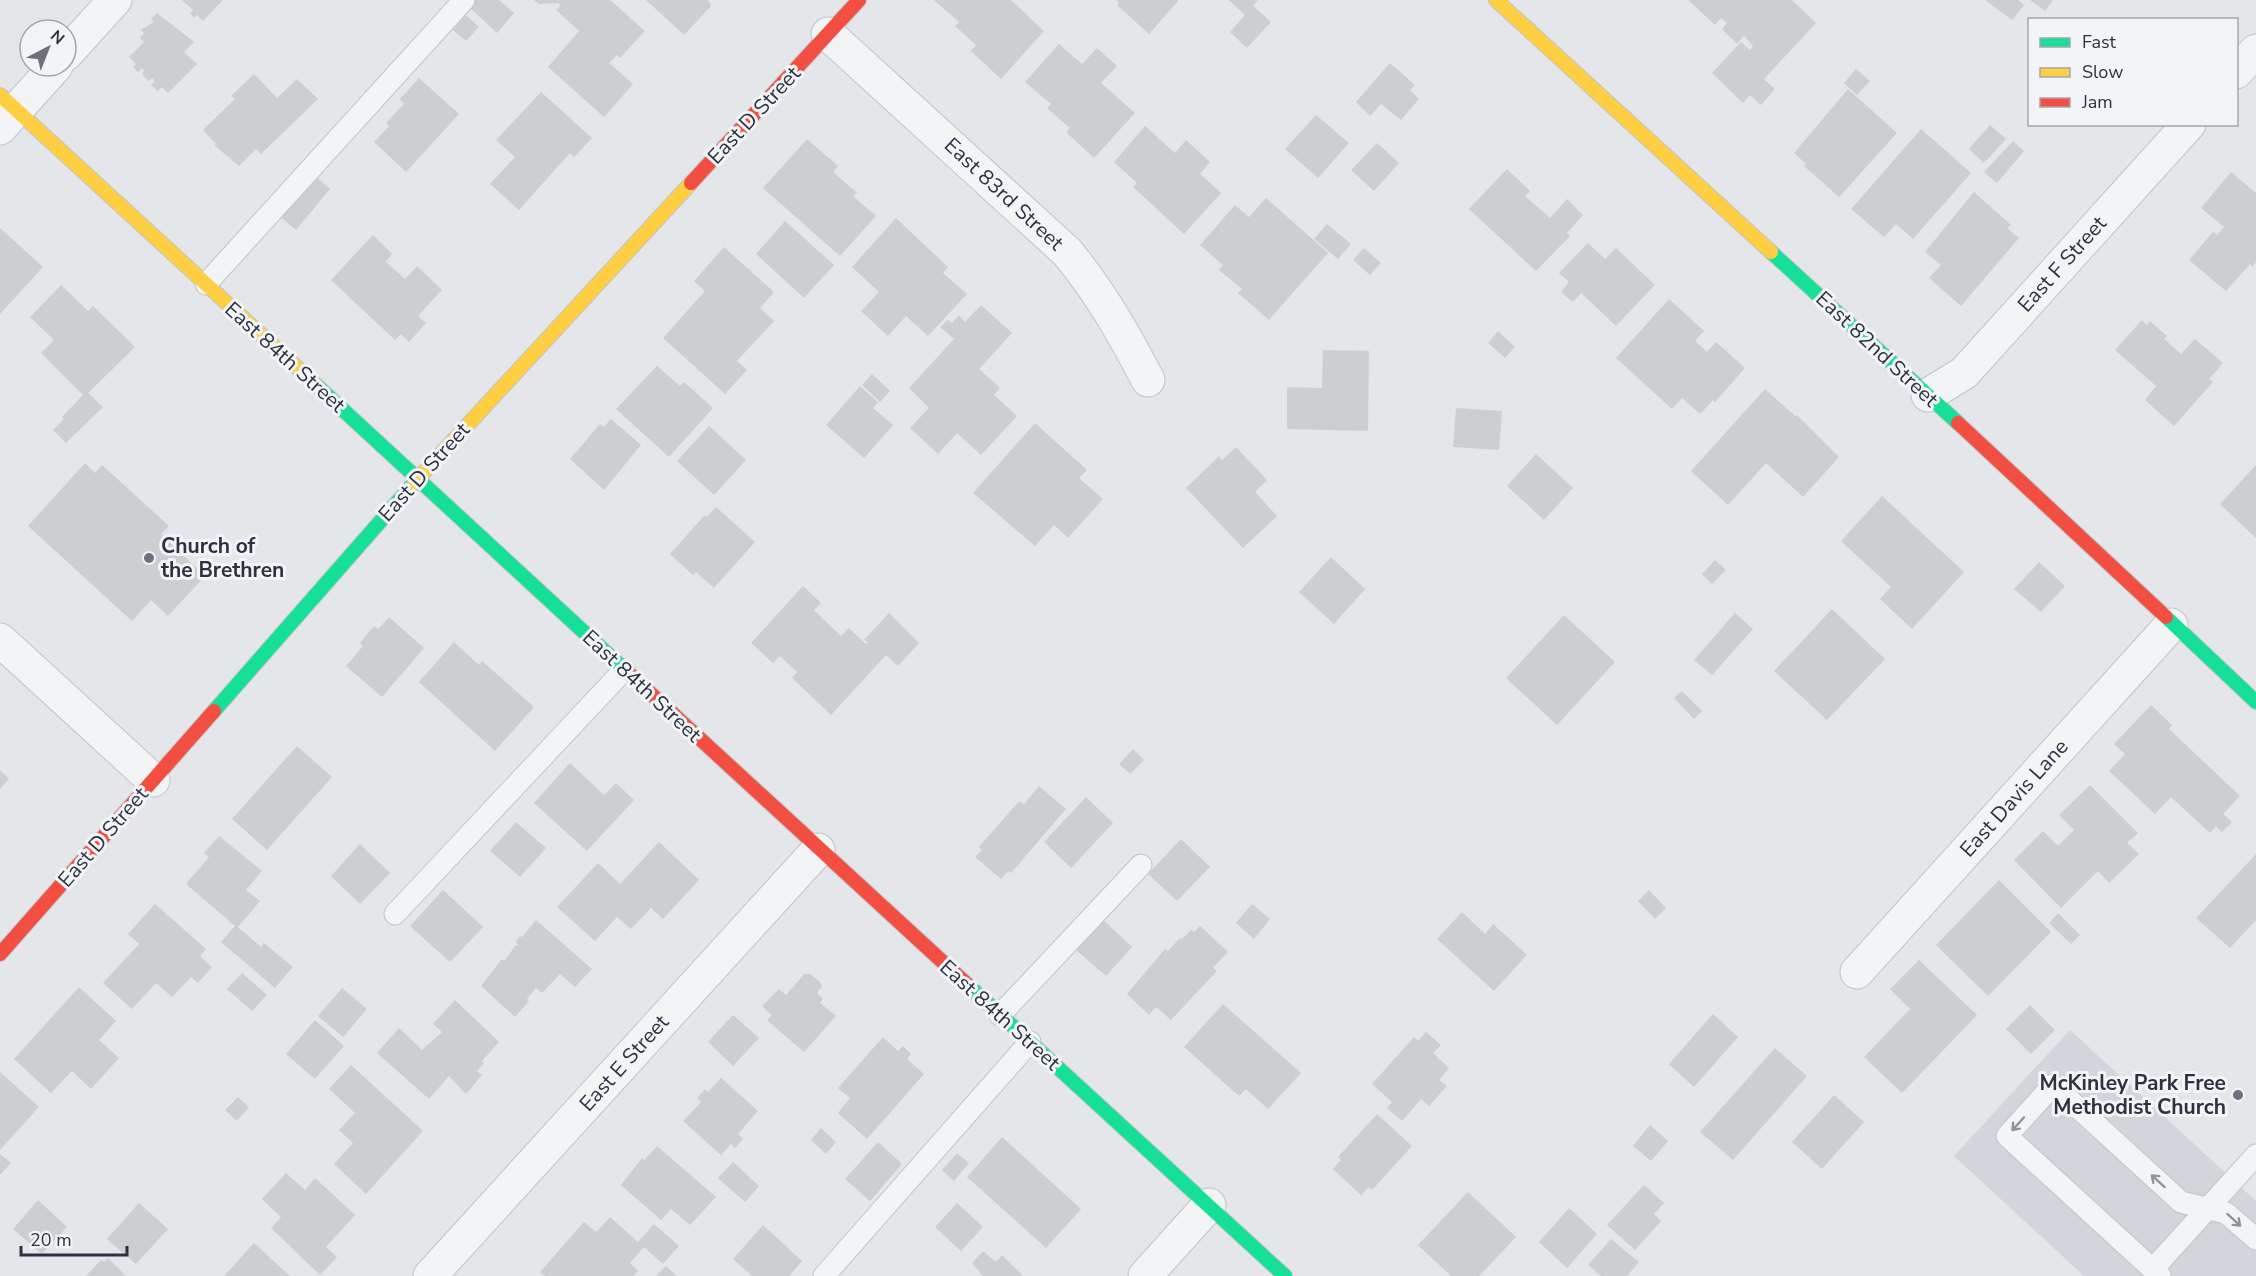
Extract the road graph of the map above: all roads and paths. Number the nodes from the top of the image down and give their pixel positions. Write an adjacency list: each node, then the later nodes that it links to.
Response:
1 (115, 0): 6 (street)
2 (464, 0): 12 (lane)
3 (859, 0): 5 (street, East D Street)
4 (1496, 0): 14 (street, East 82nd Street)
5 (828, 34): 13 (street, East 83rd Street); 15 (street, East D Street)
6 (78, 41)
7 (2256, 51): 8 (street)
8 (2238, 70)
9 (42, 78): 10 (street)
10 (5, 111): 12 (street, East 84th Street)
11 (2187, 126): 14 (street, East F Street)
12 (206, 284): 15 (street, East 84th Street)
13 (1148, 380)
14 (1928, 395): 16 (street, East 82nd Street)
15 (418, 478): 18 (street, East 84th Street); 20 (street, East D Street)
16 (2171, 625): 19 (street, East 82nd Street); 25 (street, East Davis Lane)
17 (0, 640): 20 (street)
18 (624, 670): 21 (street, East 84th Street); 23 (lane)
19 (2256, 702)
20 (153, 780): 24 (street, East D Street)
21 (818, 850): 26 (street, East 84th Street); 33 (street, East E Street)
22 (1141, 865): 26 (lane)
23 (395, 914)
24 (0, 954)
25 (1857, 972)
26 (1000, 1015): 27 (street, East 84th Street)
27 (1030, 1042): 29 (street, East 84th Street); 34 (lane)
28 (2256, 1155): 30 (lane)
29 (1209, 1205): 35 (street); 36 (street, East 84th Street)
30 (2208, 1209): 31 (lane, one-way to 31); 32 (lane); 32 (lane, one-way to 32)
31 (2256, 1239)
32 (2157, 1273)
33 (430, 1276)
34 (824, 1276)
35 (1145, 1276)
36 (1285, 1276)

